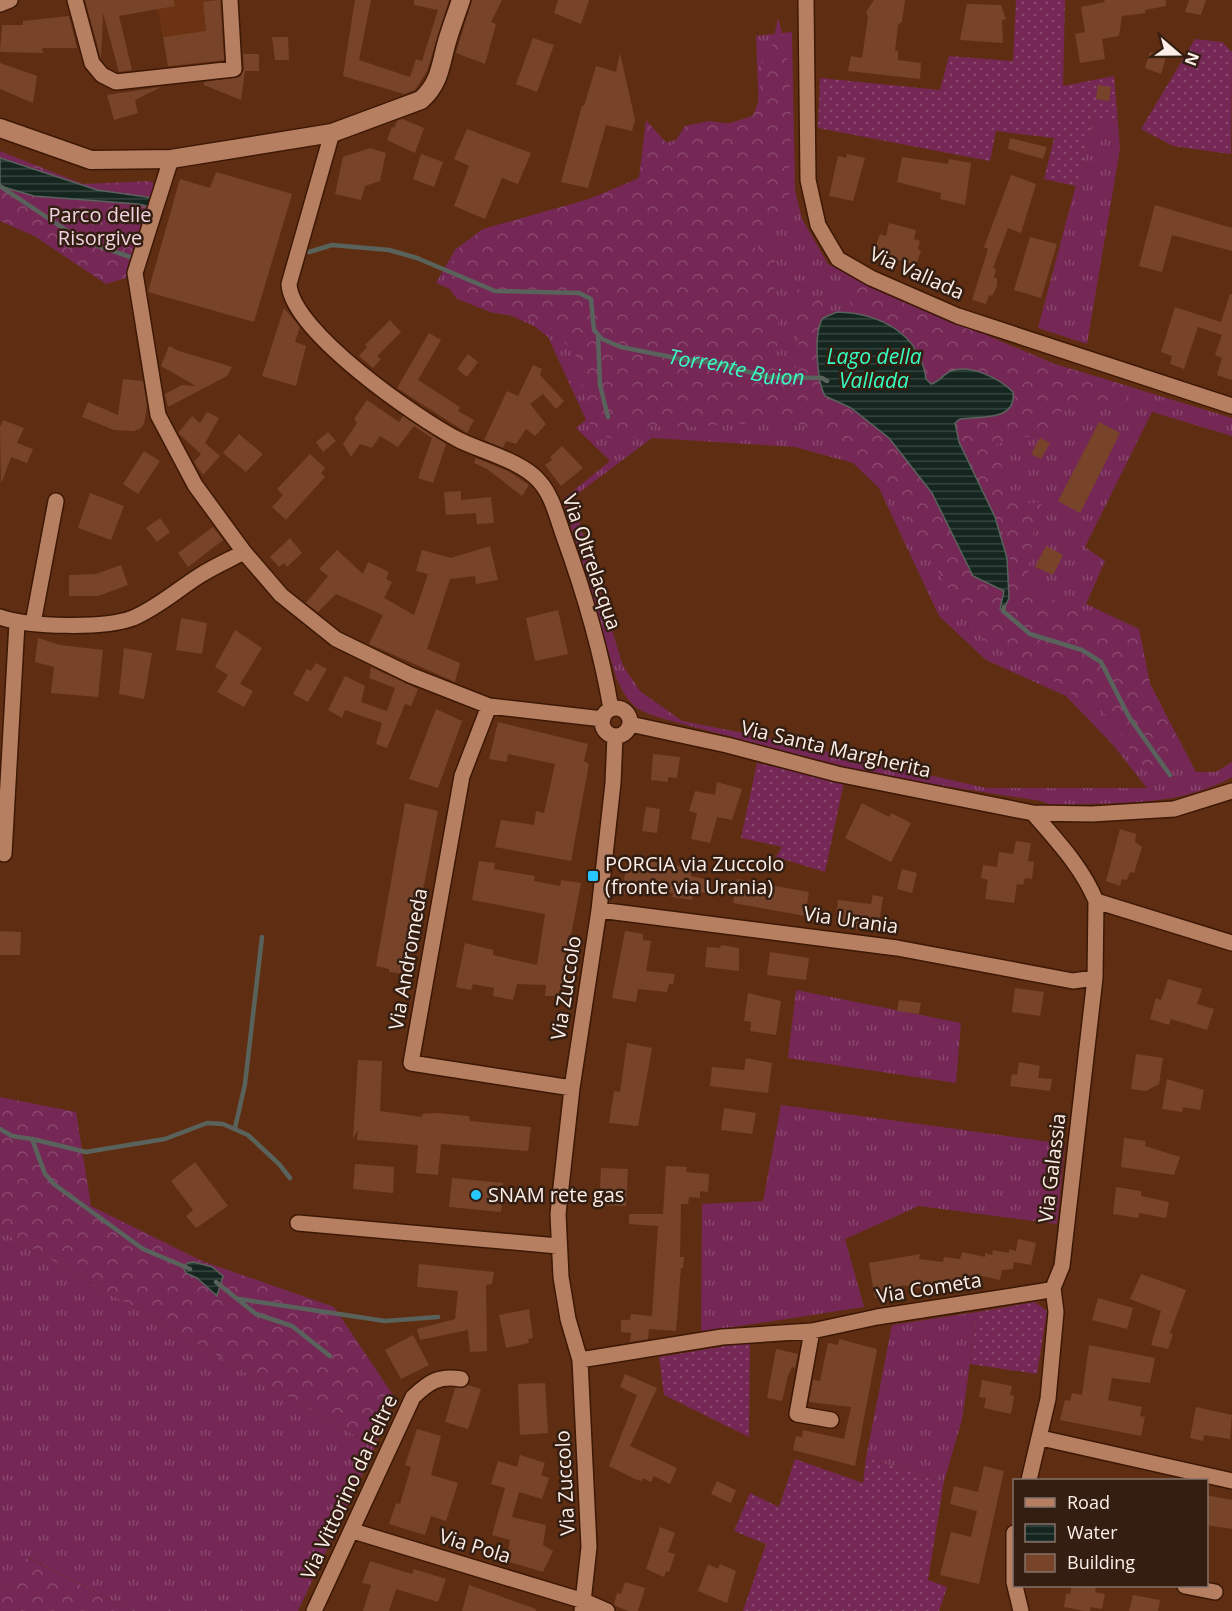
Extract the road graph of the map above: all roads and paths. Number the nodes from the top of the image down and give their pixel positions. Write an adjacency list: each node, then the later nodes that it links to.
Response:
1 (10, 0): 6 (street)
2 (75, 0): 3 (street)
3 (230, 0)
4 (461, 0): 8 (street)
5 (806, 0): 10 (street, Via Vallada)
6 (0, 4)
7 (0, 128): 9 (street)
8 (332, 133): 9 (street); 17 (street, Via Oltrelacqua)
9 (171, 159): 12 (street)
10 (1232, 406)
11 (56, 501): 15 (street)
12 (244, 552): 15 (street); 16 (street)
13 (0, 617): 14 (street)
14 (17, 623): 15 (street); 22 (street)
15 (33, 623)
16 (489, 706): 17 (street); 27 (street, Via Andromeda)
17 (607, 714): 18 (street); 19 (street)
18 (630, 724): 19 (street); 21 (street, Via Santa Margherita)
19 (615, 736): 24 (street, Via Zuccolo)
20 (1230, 794): 21 (street, Via Santa Margherita)
21 (1033, 813): 23 (street)
22 (4, 854)
23 (1096, 901): 25 (street); 26 (street, Via Galassia)
24 (599, 910): 26 (street, Via Urania); 27 (street, Via Zuccolo)
25 (1232, 943)
26 (1095, 978): 30 (street, Via Galassia)
27 (572, 1088): 29 (street, Via Zuccolo)
28 (298, 1223): 29 (street)
29 (558, 1246): 32 (street, Via Zuccolo)
30 (1053, 1288): 31 (street, Via Cometa); 35 (street, Via Galassia)
31 (812, 1331): 32 (street, Via Cometa); 34 (street)
32 (580, 1360): 42 (street, Via Zuccolo)
33 (460, 1379): 38 (street, Via Vittorino da Feltre)
34 (831, 1420)
35 (1041, 1438): 36 (street, Via Galassia); 37 (street)
36 (1029, 1479)
37 (1232, 1481)
38 (353, 1531): 42 (street, Via Pola); 43 (street, Via Vittorino da Feltre)
39 (1015, 1587): 45 (street)
40 (1190, 1587): 41 (street)
41 (1215, 1592)
42 (583, 1606): 44 (street, Via Pola)
43 (314, 1611)
44 (607, 1611)
45 (1021, 1611)

